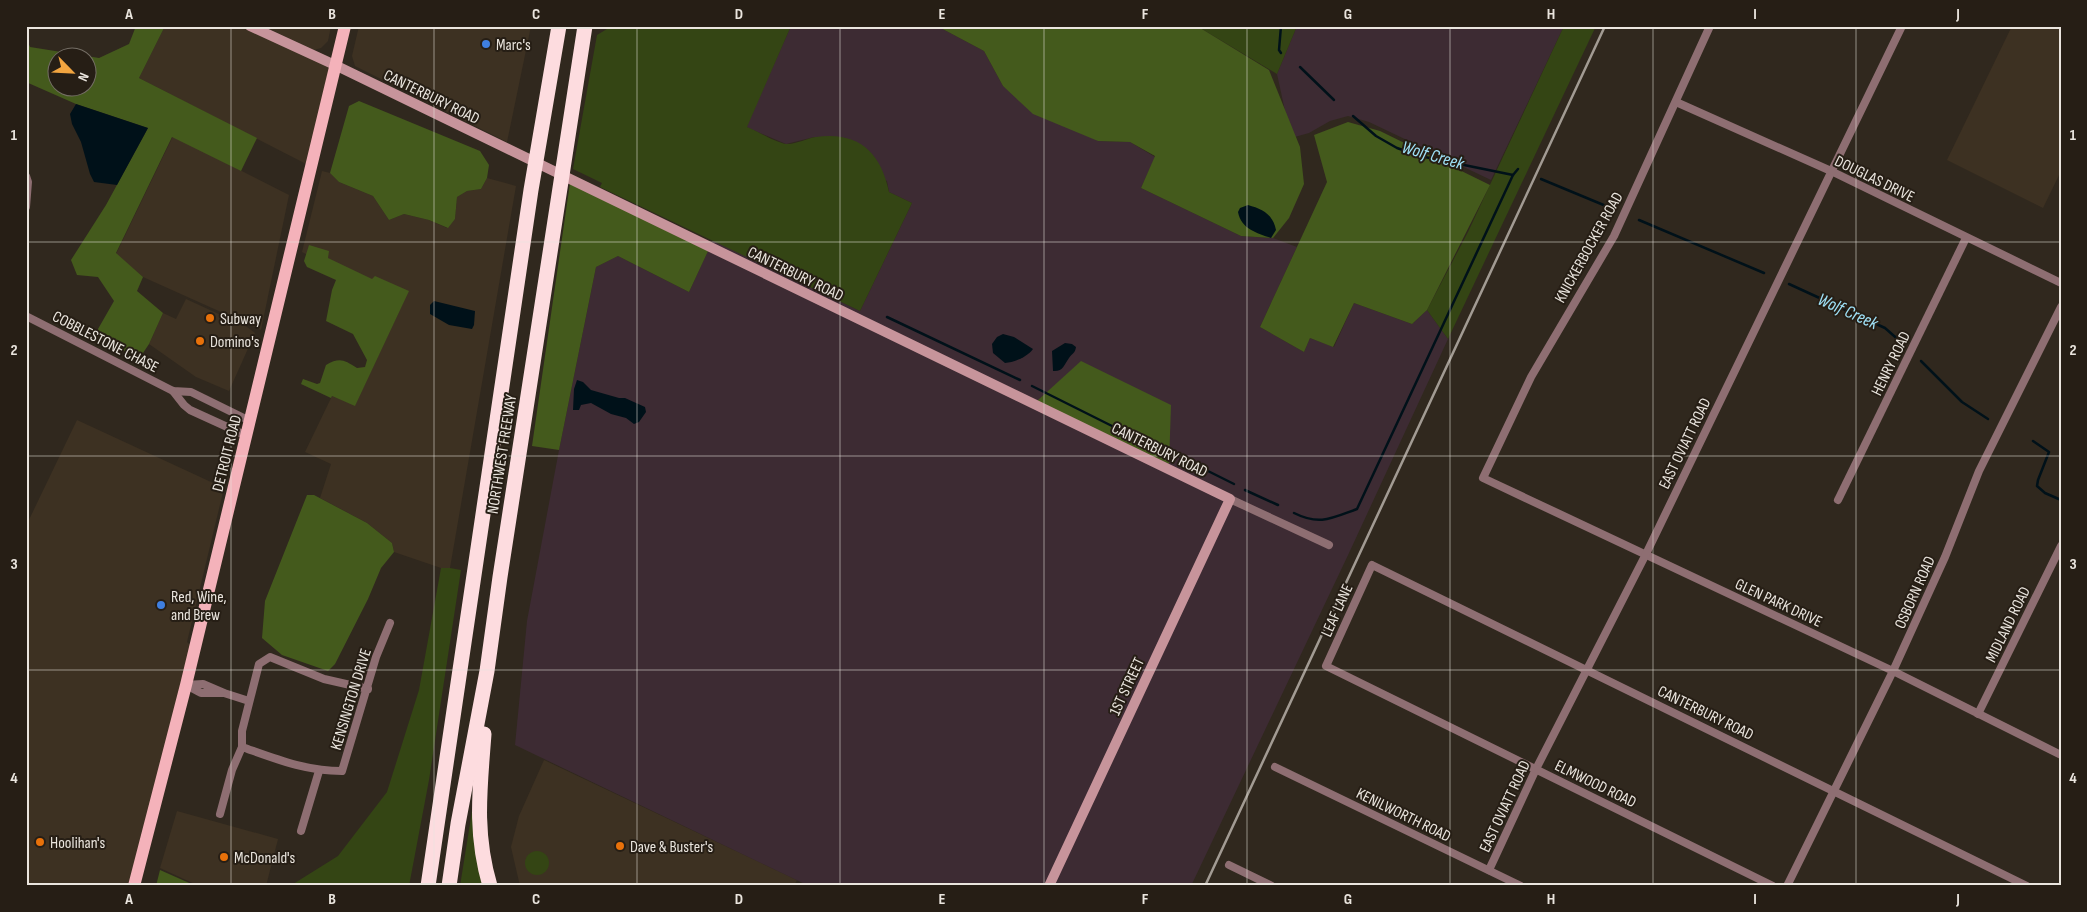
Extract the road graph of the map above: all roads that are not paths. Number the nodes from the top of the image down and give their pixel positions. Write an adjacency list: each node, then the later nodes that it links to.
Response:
1 (250, 26): 7 (street, CANTERBURY ROAD)
2 (345, 26): 7 (main road, DETROIT ROAD)
3 (559, 26): 42 (highway, NORTHWEST FREEWAY)
4 (585, 26): 29 (highway, NORTHWEST FREEWAY)
5 (1710, 26): 8 (street, KNICKERBOCKER ROAD)
6 (1902, 26): 9 (street, EAST OVIATT ROAD)
7 (337, 66): 17 (main road, DETROIT ROAD); 20 (street, CANTERBURY ROAD)
8 (1676, 102): 9 (street, DOUGLAS DRIVE); 19 (street, KNICKERBOCKER ROAD)
9 (1831, 171): 12 (street, DOUGLAS DRIVE); 24 (street, EAST OVIATT ROAD)
10 (26, 176): 11 (street)
11 (26, 206)
12 (1966, 238): 13 (street, DOUGLAS DRIVE); 21 (street, HENRY ROAD)
13 (2061, 283)
14 (2061, 307): 30 (street, OSBORN ROAD)
15 (26, 316): 16 (street, COBBLESTONE CHASE)
16 (173, 391): 17 (street, COBBLESTONE CHASE); 18 (street, COBBLESTONE CHASE)
17 (250, 421): 18 (main road, DETROIT ROAD)
18 (247, 436): 31 (main road, DETROIT ROAD)
19 (1483, 478): 24 (street, GLEN PARK DRIVE)
20 (1230, 499): 22 (street, CANTERBURY ROAD); 51 (street, 1ST STREET)
21 (1838, 500)
22 (1329, 545)
23 (2061, 546): 34 (street, MIDLAND ROAD)
24 (1646, 554): 28 (street, EAST OVIATT ROAD); 30 (street, GLEN PARK DRIVE)
25 (1372, 565): 27 (street, LEAF LANE); 28 (street, CANTERBURY ROAD)
26 (390, 623): 32 (street, KENSINGTON DRIVE)
27 (1326, 666): 38 (street, ELMWOOD ROAD)
28 (1586, 670): 38 (street, EAST OVIATT ROAD); 40 (street, CANTERBURY ROAD)
29 (488, 671): 49 (highway, NORTHWEST FREEWAY); 50 (highway)
30 (1893, 671): 34 (street, GLEN PARK DRIVE); 40 (street, OSBORN ROAD)
31 (186, 685): 33 (street); 46 (main road, DETROIT ROAD)
32 (368, 689): 33 (street); 39 (street, KENSINGTON DRIVE)
33 (249, 701): 35 (street)
34 (1978, 714): 36 (street, GLEN PARK DRIVE)
35 (242, 747): 39 (street, KENSINGTON DRIVE); 41 (street)
36 (2061, 755)
37 (1275, 767): 45 (street, KENILWORTH ROAD)
38 (1536, 769): 45 (street, EAST OVIATT ROAD); 54 (street, ELMWOOD ROAD)
39 (319, 771): 43 (street)
40 (1833, 791): 55 (street, OSBORN ROAD); 56 (street, CANTERBURY ROAD)
41 (220, 814)
42 (439, 816): 47 (highway); 48 (highway, NORTHWEST FREEWAY)
43 (301, 831)
44 (1229, 865): 52 (street)
45 (1489, 870): 53 (street, KENILWORTH ROAD)
46 (134, 886)
47 (419, 886)
48 (428, 886)
49 (449, 886)
50 (490, 886)
51 (1049, 886)
52 (1272, 886)
53 (1521, 886)
54 (1773, 886)
55 (1787, 886)
56 (2027, 886)

